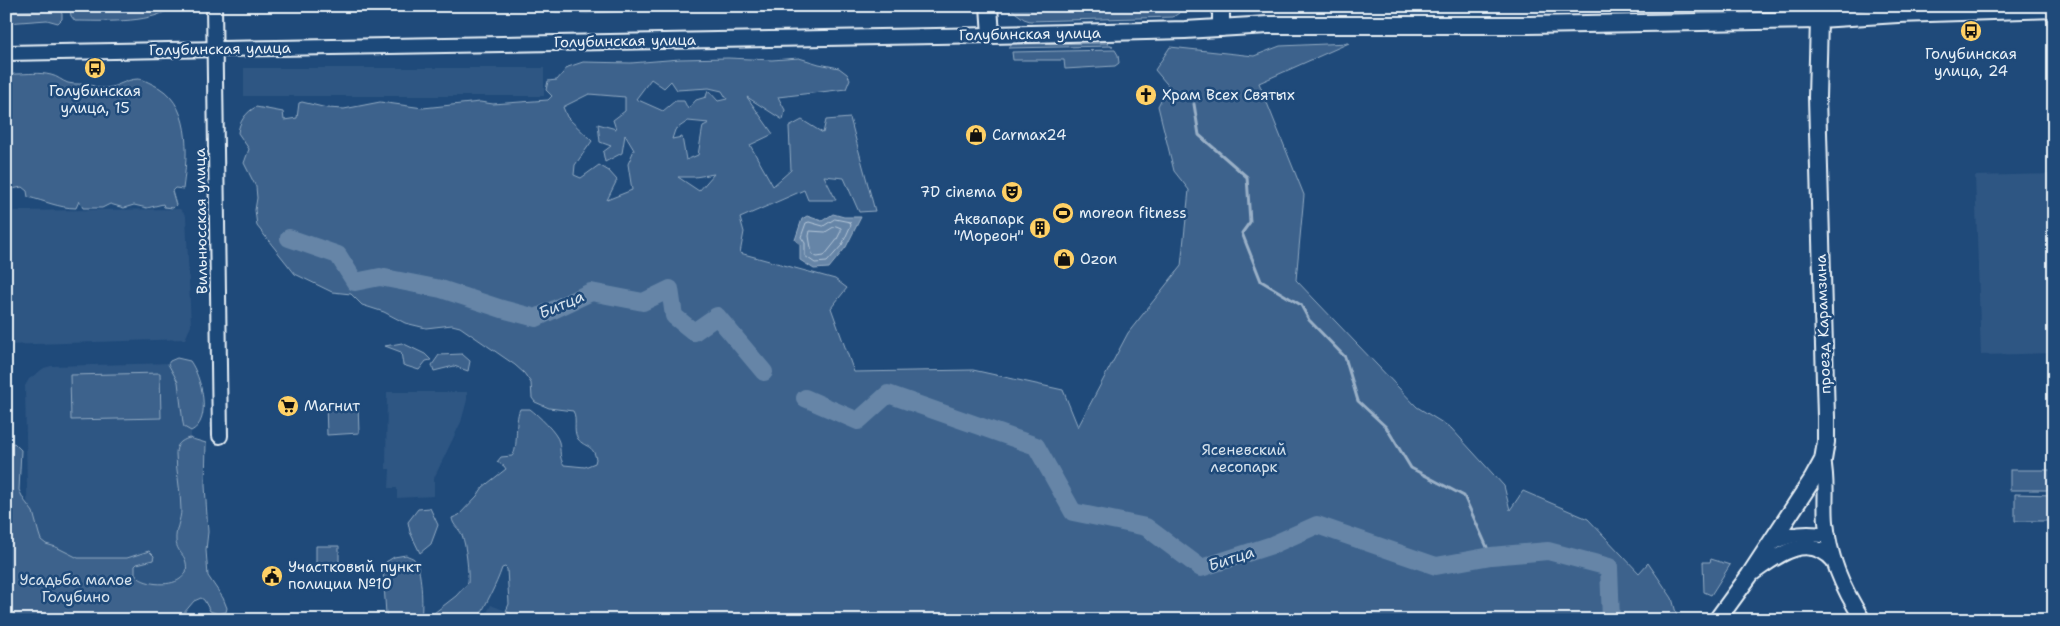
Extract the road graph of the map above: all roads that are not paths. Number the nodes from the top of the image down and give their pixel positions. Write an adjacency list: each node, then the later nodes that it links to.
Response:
1 (214, 6): 8 (street, Вильнюсская улица)
2 (989, 6): 7 (main road)
3 (1221, 6): 6 (main road)
4 (2054, 10): 5 (street, Голубинская улица)
5 (1822, 13): 6 (main road, Голубинская улица); 11 (main road, проезд Карамзина)
6 (1221, 28): 7 (main road, Голубинская улица)
7 (991, 35): 8 (street, Голубинская улица)
8 (215, 49): 9 (street, Голубинская улица); 10 (street, Вильнюсская улица)
9 (6, 53)
10 (220, 436)
11 (1823, 460): 12 (street, проезд Карамзина); 13 (main road)
12 (1828, 536): 13 (street); 14 (street, проезд Карамзина)
13 (1770, 544): 15 (main road)
14 (1834, 561): 15 (street); 17 (street, проезд Карамзина)
15 (1749, 576): 16 (main road)
16 (1717, 620)
17 (1863, 620)

